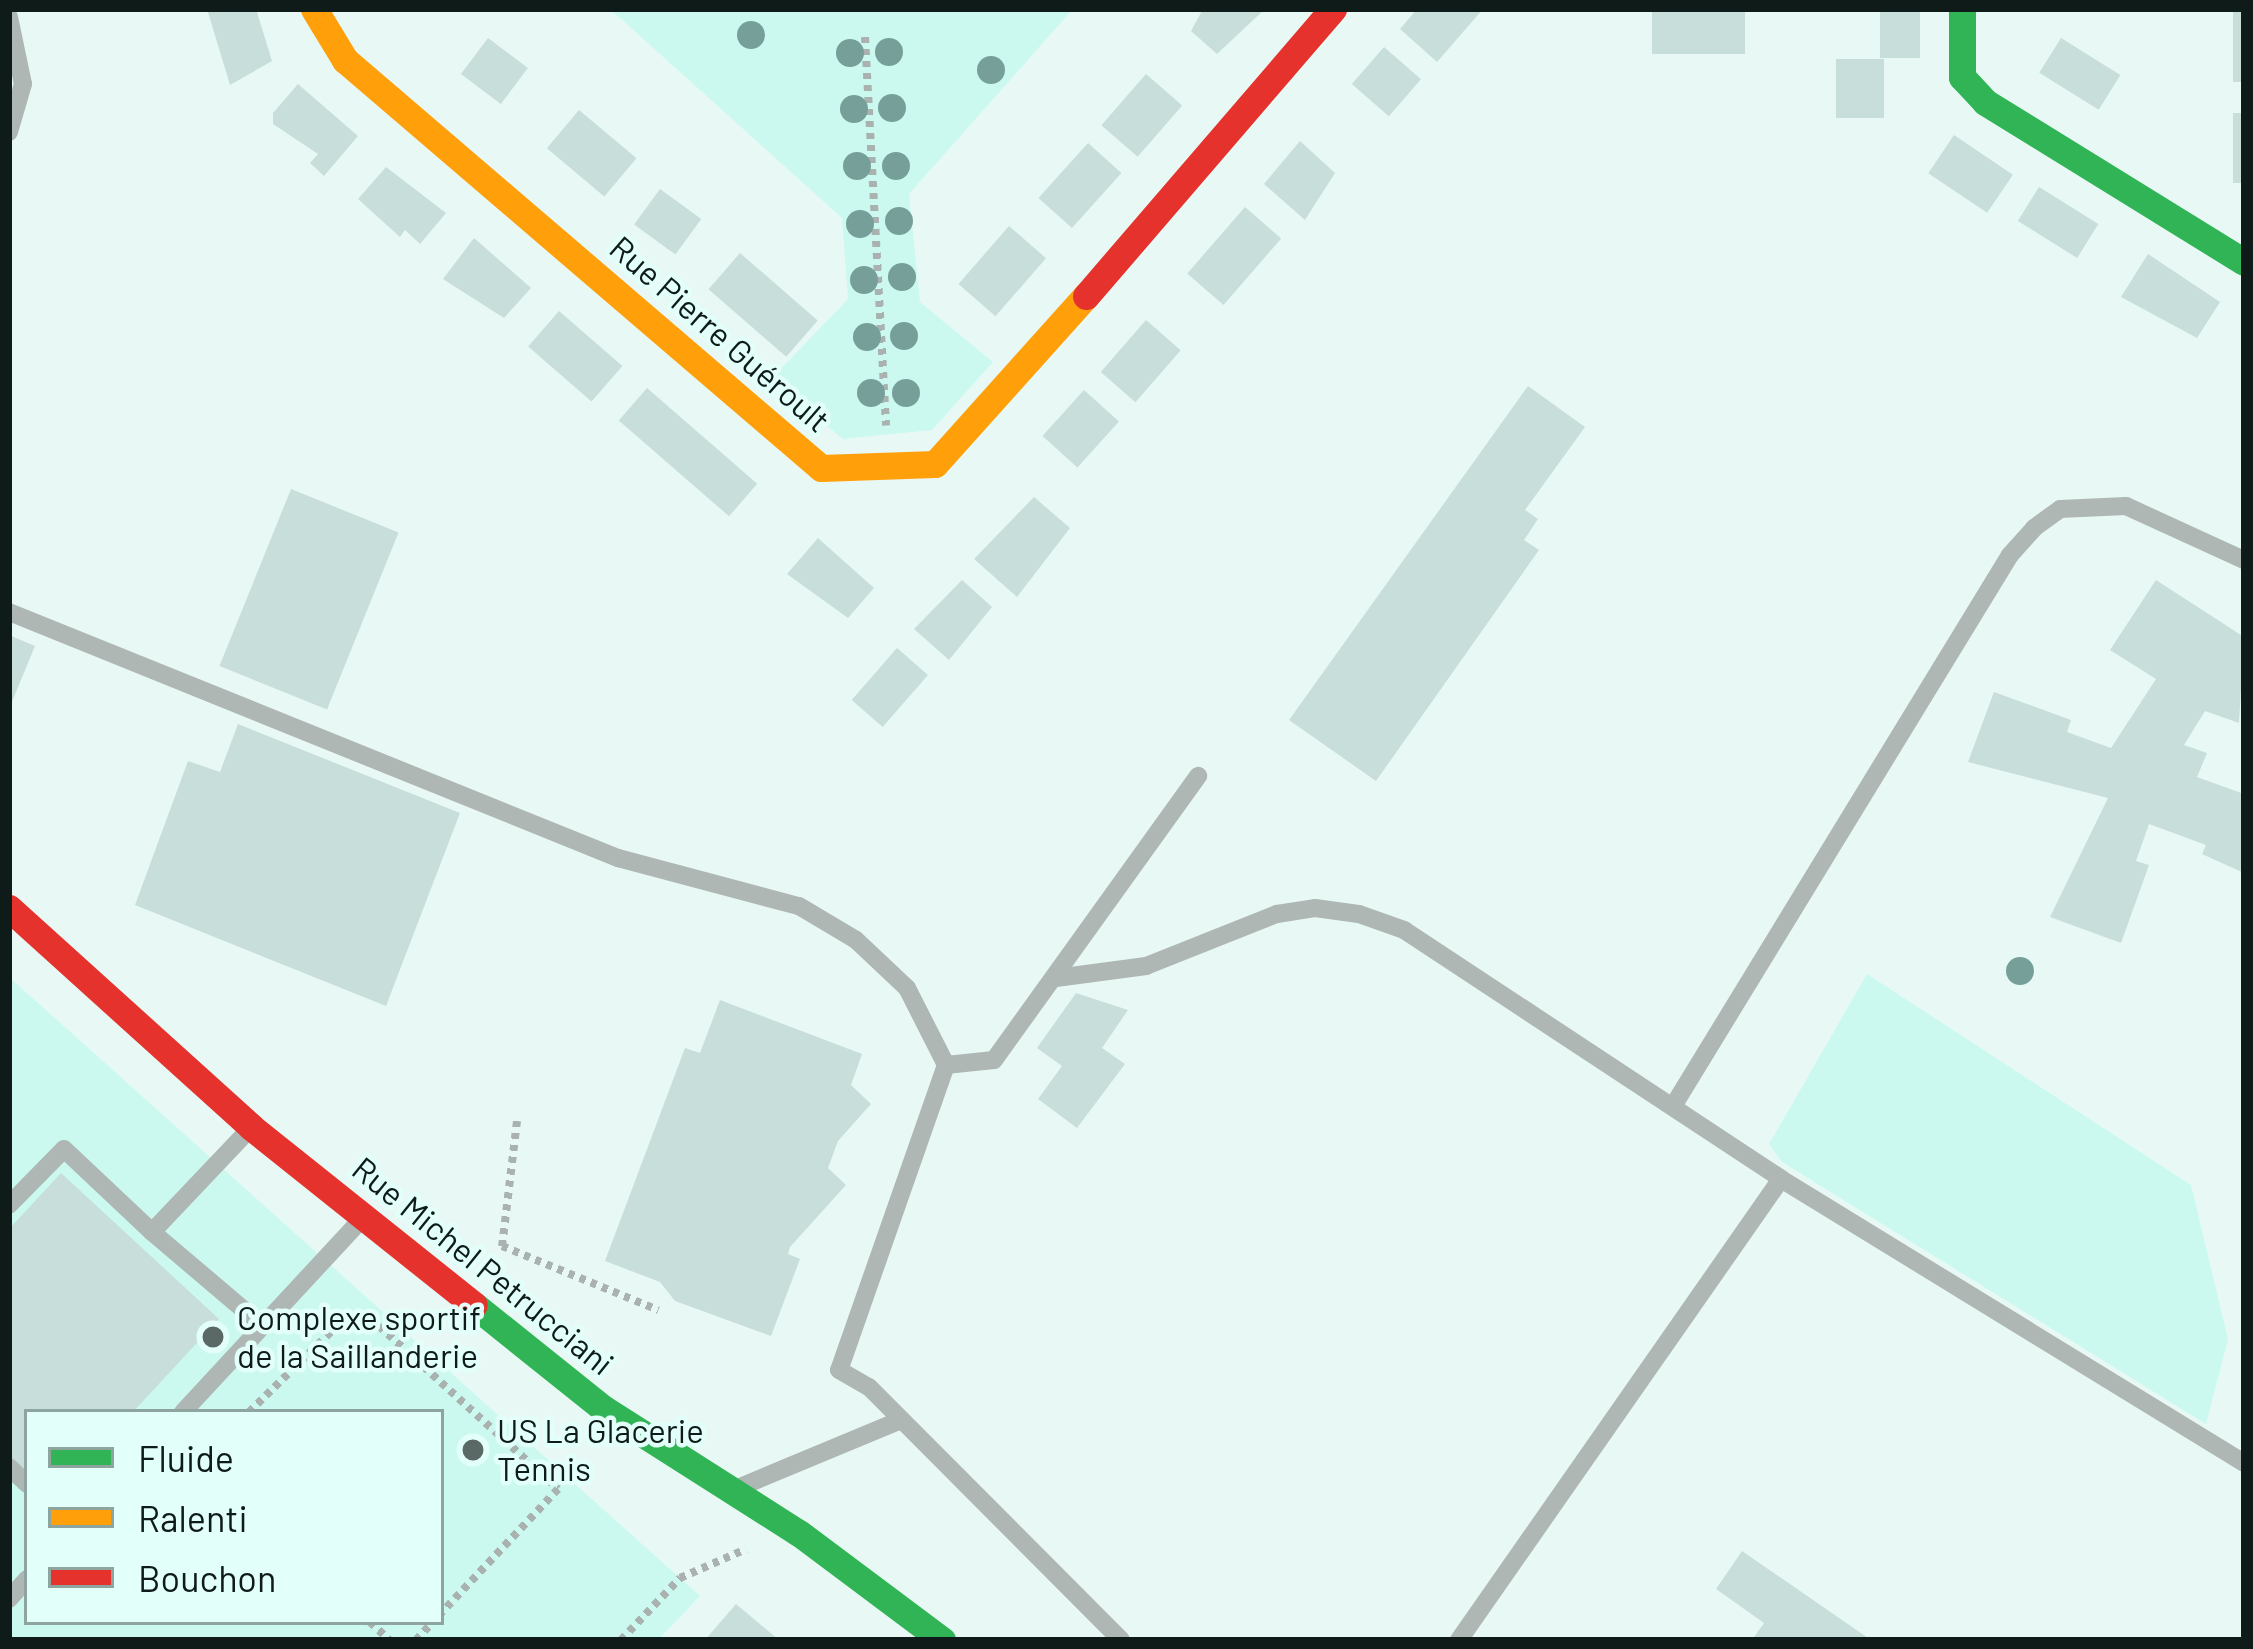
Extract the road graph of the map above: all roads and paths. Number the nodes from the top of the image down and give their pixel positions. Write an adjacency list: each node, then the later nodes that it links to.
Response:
1 (314, 9): 8 (street, Rue Pierre Guéroult)
2 (1333, 9): 8 (street, Rue Pierre Guéroult)
3 (1963, 9): 7 (street)
4 (9, 17): 6 (lane)
5 (865, 37): 8 (path)
6 (9, 132)
7 (2244, 262)
8 (889, 469)
9 (2244, 560): 15 (lane)
10 (9, 612): 14 (lane)
11 (1198, 776): 13 (lane)
12 (9, 908): 17 (street, Rue Michel Petrucciani)
13 (1056, 978): 14 (lane); 15 (lane)
14 (946, 1065): 26 (lane)
15 (1676, 1103): 18 (lane)
16 (517, 1121): 22 (path)
17 (251, 1127): 20 (street, Rue Michel Petrucciani); 21 (lane)
18 (1781, 1179): 27 (lane); 34 (lane)
19 (9, 1205): 21 (lane)
20 (364, 1216): 23 (lane); 28 (street, Rue Michel Petrucciani)
21 (152, 1232): 23 (lane)
22 (658, 1310)
23 (263, 1326): 24 (lane)
24 (186, 1409)
25 (252, 1409): 30 (path)
26 (902, 1420): 28 (lane); 33 (lane)
27 (2244, 1463)
28 (730, 1492): 29 (street, Rue Michel Petrucciani)
29 (785, 1525): 31 (path); 32 (street, Rue Michel Petrucciani)
30 (444, 1610)
31 (621, 1640)
32 (942, 1640)
33 (1121, 1640)
34 (1459, 1640)

